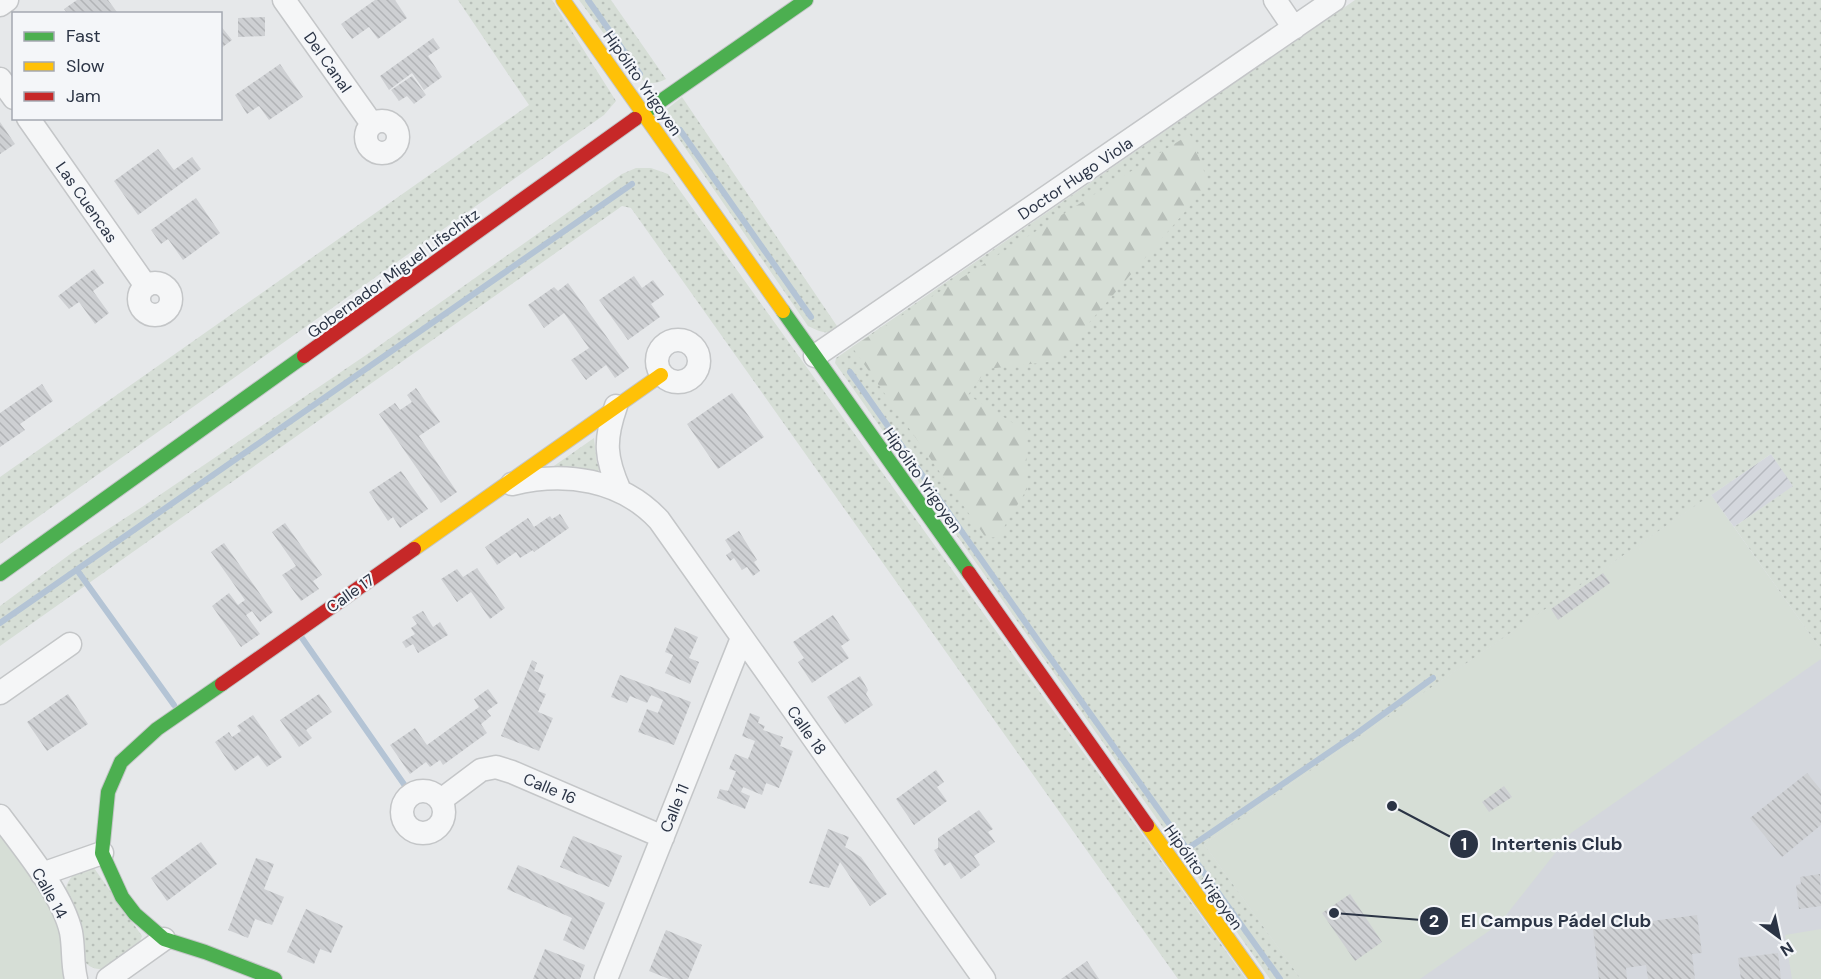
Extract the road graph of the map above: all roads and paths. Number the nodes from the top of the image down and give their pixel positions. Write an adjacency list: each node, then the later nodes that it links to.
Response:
1 (7, 0): 7 (street)
2 (284, 0): 13 (street, Del Canal)
3 (563, 0): 11 (street, Hipólito Yrigoyen)
4 (806, 0): 11 (street, Gobernador Miguel Lifschitz)
5 (1275, 0): 8 (street)
6 (1335, 0): 8 (street, Doctor Hugo Viola)
7 (0, 5)
8 (1294, 28): 15 (street, Doctor Hugo Viola)
9 (0, 79): 10 (street)
10 (12, 95)
11 (644, 113): 15 (street, Hipólito Yrigoyen); 20 (street, Gobernador Miguel Lifschitz)
12 (29, 120): 14 (street, Las Cuencas)
13 (372, 124)
14 (146, 286)
15 (815, 356): 35 (street, Hipólito Yrigoyen)
16 (661, 375): 17 (street, Calle 17)
17 (616, 406): 18 (street, Calle 17); 19 (street)
18 (501, 486): 19 (street, Calle 18); 27 (street, Calle 17)
19 (620, 491): 21 (street, Calle 18)
20 (0, 574)
21 (742, 638): 26 (street, Calle 11); 34 (street, Calle 18)
22 (70, 644): 23 (street)
23 (0, 693)
24 (441, 800): 26 (street, Calle 16)
25 (0, 816): 28 (street, Calle 14)
26 (663, 837): 33 (street, Calle 11)
27 (102, 853): 28 (street); 29 (street)
28 (42, 874): 30 (street, Calle 14)
29 (164, 939): 31 (street); 32 (street)
30 (76, 979)
31 (108, 979)
32 (275, 979)
33 (606, 979)
34 (984, 979)
35 (1257, 979)

